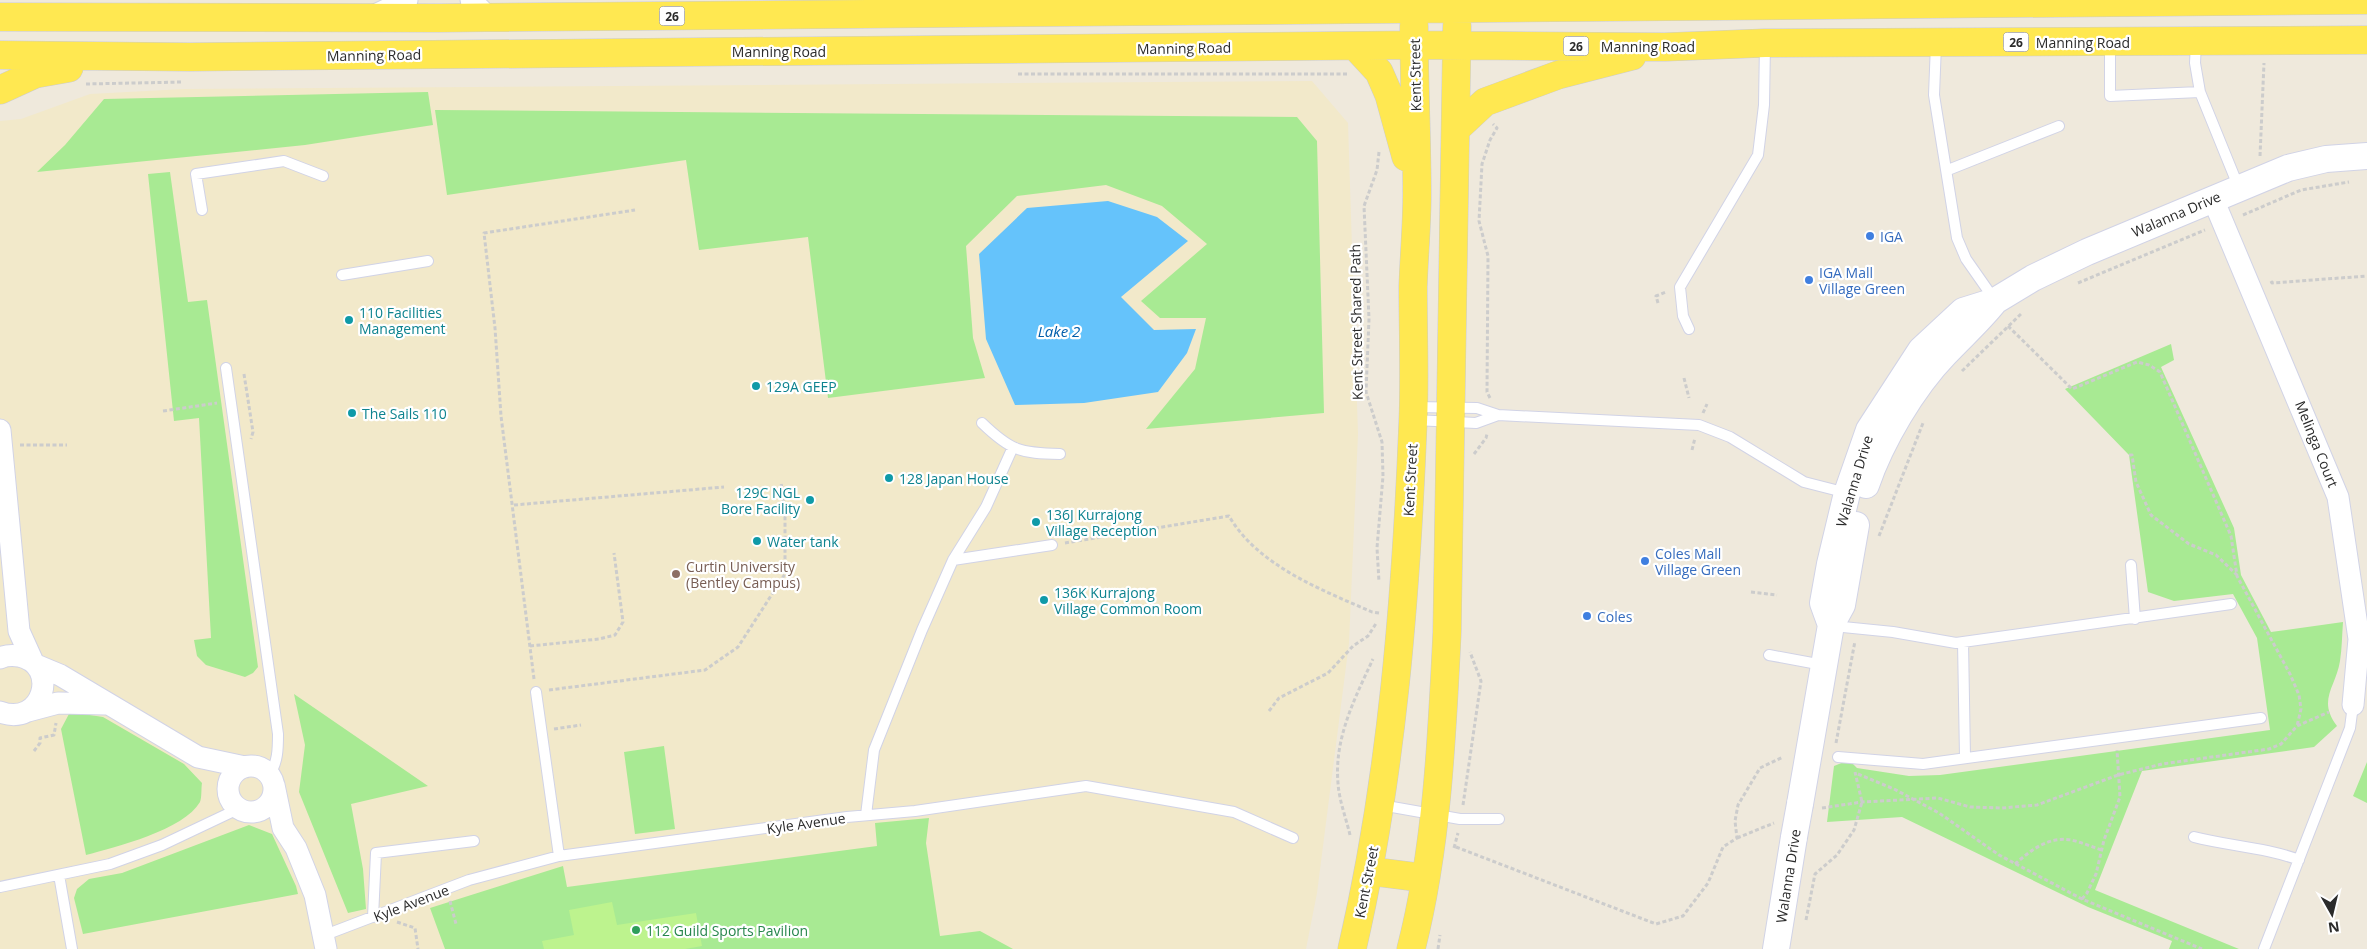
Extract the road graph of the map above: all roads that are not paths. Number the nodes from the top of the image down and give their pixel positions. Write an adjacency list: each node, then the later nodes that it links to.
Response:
1 (407, 0): 9 (street)
2 (2316, 0): 3 (main road, 26); 4 (main road, 26)
3 (2367, 0)
4 (1520, 3): 6 (main road, 26)
5 (1414, 4): 6 (main road, 26); 7 (main road, 26); 16 (main road, Kent Street)
6 (1457, 4): 17 (main road)
7 (1352, 5): 8 (main road, 26)
8 (479, 9): 9 (main road, 26)
9 (371, 17): 10 (main road, 26)
10 (7, 18)
11 (2367, 40): 12 (main road, Manning Road / 26)
12 (2196, 41): 14 (main road, Manning Road / 26); 23 (lane)
13 (1936, 42): 14 (main road, Manning Road / 26); 15 (main road, Manning Road / 26); 27 (lane)
14 (2110, 42): 23 (lane)
15 (1765, 44): 19 (main road, Manning Road / 26); 36 (lane)
16 (1414, 45): 17 (main road, Manning Road / 26); 18 (main road, Manning Road / 26); 30 (main road, Kent Street)
17 (1456, 45): 19 (main road, Manning Road / 26); 25 (main road)
18 (1355, 46): 21 (main road, Manning Road / 26); 30 (main road)
19 (1665, 47): 25 (main road)
20 (0, 55): 21 (main road, Manning Road / 26)
21 (190, 57): 22 (main road)
22 (0, 90)
23 (2200, 92): 29 (lane)
24 (2059, 126): 27 (lane)
25 (1456, 129): 39 (main road)
26 (2367, 156): 29 (street, Walanna Drive)
27 (1948, 170): 35 (lane)
28 (323, 176): 32 (lane)
29 (2249, 184): 31 (street, Walanna Drive)
30 (1417, 197): 38 (main road, Kent Street)
31 (2214, 199): 35 (street, Walanna Drive); 59 (street, Melinga Court)
32 (202, 210)
33 (428, 261): 34 (lane)
34 (342, 275)
35 (1995, 301): 45 (street, Walanna Drive); 51 (street, Walanna Drive)
36 (1690, 329)
37 (226, 368): 67 (lane)
38 (1413, 413): 39 (lane); 68 (main road, Kent Street)
39 (1451, 415): 40 (lane); 40 (lane); 70 (main road)
40 (1498, 415): 45 (lane)
41 (982, 423): 43 (lane)
42 (1, 438): 55 (street)
43 (1013, 447): 44 (lane); 47 (lane)
44 (1060, 454)
45 (1851, 494): 51 (street, Walanna Drive)
46 (1052, 545): 47 (lane)
47 (953, 560): 71 (lane)
48 (2131, 565): 50 (lane)
49 (2231, 604): 50 (lane)
50 (2135, 619): 52 (lane)
51 (1831, 626): 52 (lane); 56 (street, Walanna Drive)
52 (1963, 642): 65 (lane)
53 (1769, 655): 56 (lane)
54 (0, 658): 55 (street)
55 (34, 664): 58 (street); 60 (street)
56 (1823, 665): 88 (street, Walanna Drive, bridge)
57 (536, 692): 77 (lane)
58 (112, 705): 60 (street); 64 (street)
59 (2353, 705): 78 (lane)
60 (28, 711): 61 (street)
61 (0, 712)
62 (2261, 718): 65 (lane)
63 (1838, 756): 65 (lane)
64 (198, 757): 66 (street); 69 (street)
65 (1965, 757)
66 (245, 767): 67 (street); 69 (street)
67 (272, 780): 69 (street); 73 (street)
68 (1380, 804): 70 (lane); 79 (main road, Kent Street)
69 (241, 805): 73 (street); 80 (lane)
70 (1434, 814): 72 (lane); 81 (main road)
71 (866, 815): 75 (lane, Kyle Avenue); 77 (lane, Kyle Avenue)
72 (1499, 819)
73 (283, 828): 84 (street)
74 (2194, 837): 78 (lane)
75 (1293, 838)
76 (474, 841): 83 (lane)
77 (559, 856): 83 (lane, Kyle Avenue)
78 (2299, 860): 89 (lane)
79 (1369, 871): 81 (main road); 86 (main road, Kent Street)
80 (59, 875): 82 (lane); 85 (lane)
81 (1424, 878): 87 (main road)
82 (0, 887)
83 (373, 917): 84 (lane, Kyle Avenue)
84 (325, 942)
85 (72, 949)
86 (1352, 949)
87 (1410, 949)
88 (1776, 949)
89 (2264, 949)

